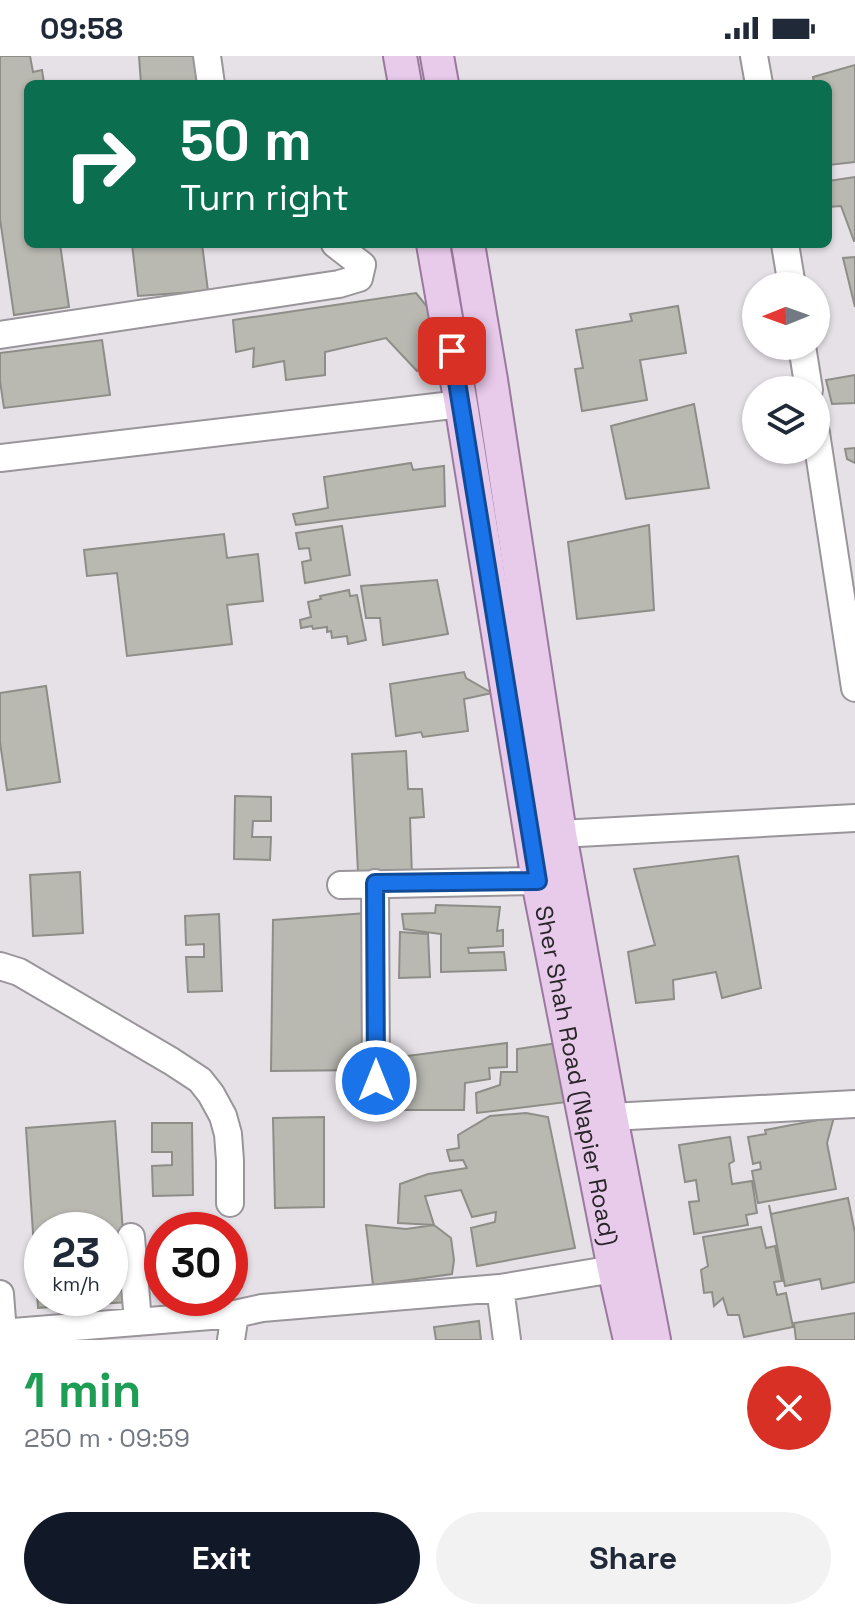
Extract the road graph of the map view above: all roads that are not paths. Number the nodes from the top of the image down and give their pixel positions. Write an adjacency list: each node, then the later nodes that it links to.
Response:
1 (207, 56): 5 (street)
2 (400, 56): 6 (main road)
3 (437, 56): 7 (main road)
4 (754, 56): 8 (street)
5 (210, 80)
6 (404, 80)
7 (441, 80)
8 (758, 80)
9 (340, 248): 14 (street)
10 (434, 248): 15 (main road, Sher Shah Road (Napier Road))
11 (469, 248): 20 (main road, Sher Shah Road (Napier Road))
12 (786, 248): 13 (street)
13 (790, 272)
14 (0, 335)
15 (461, 404): 16 (street); 21 (main road, Sher Shah Road (Napier Road))
16 (0, 458)
17 (821, 464): 18 (street)
18 (855, 688)
19 (855, 818): 20 (street)
20 (560, 834): 27 (main road, Sher Shah Road (Napier Road))
21 (538, 881): 22 (street); 30 (main road, Sher Shah Road (Napier Road))
22 (375, 883): 23 (street); 25 (street)
23 (341, 885)
24 (0, 966): 28 (street)
25 (376, 1081)
26 (855, 1104): 27 (street)
27 (611, 1117): 39 (main road, Sher Shah Road (Napier Road))
28 (230, 1203)
29 (131, 1237): 33 (street)
30 (614, 1269): 31 (street); 38 (main road, Sher Shah Road (Napier Road))
31 (500, 1288): 34 (street); 37 (street)
32 (0, 1294): 36 (street)
33 (138, 1322): 35 (street); 36 (street)
34 (233, 1327): 35 (street)
35 (194, 1328)
36 (2, 1333)
37 (507, 1340)
38 (630, 1340)
39 (654, 1340)

